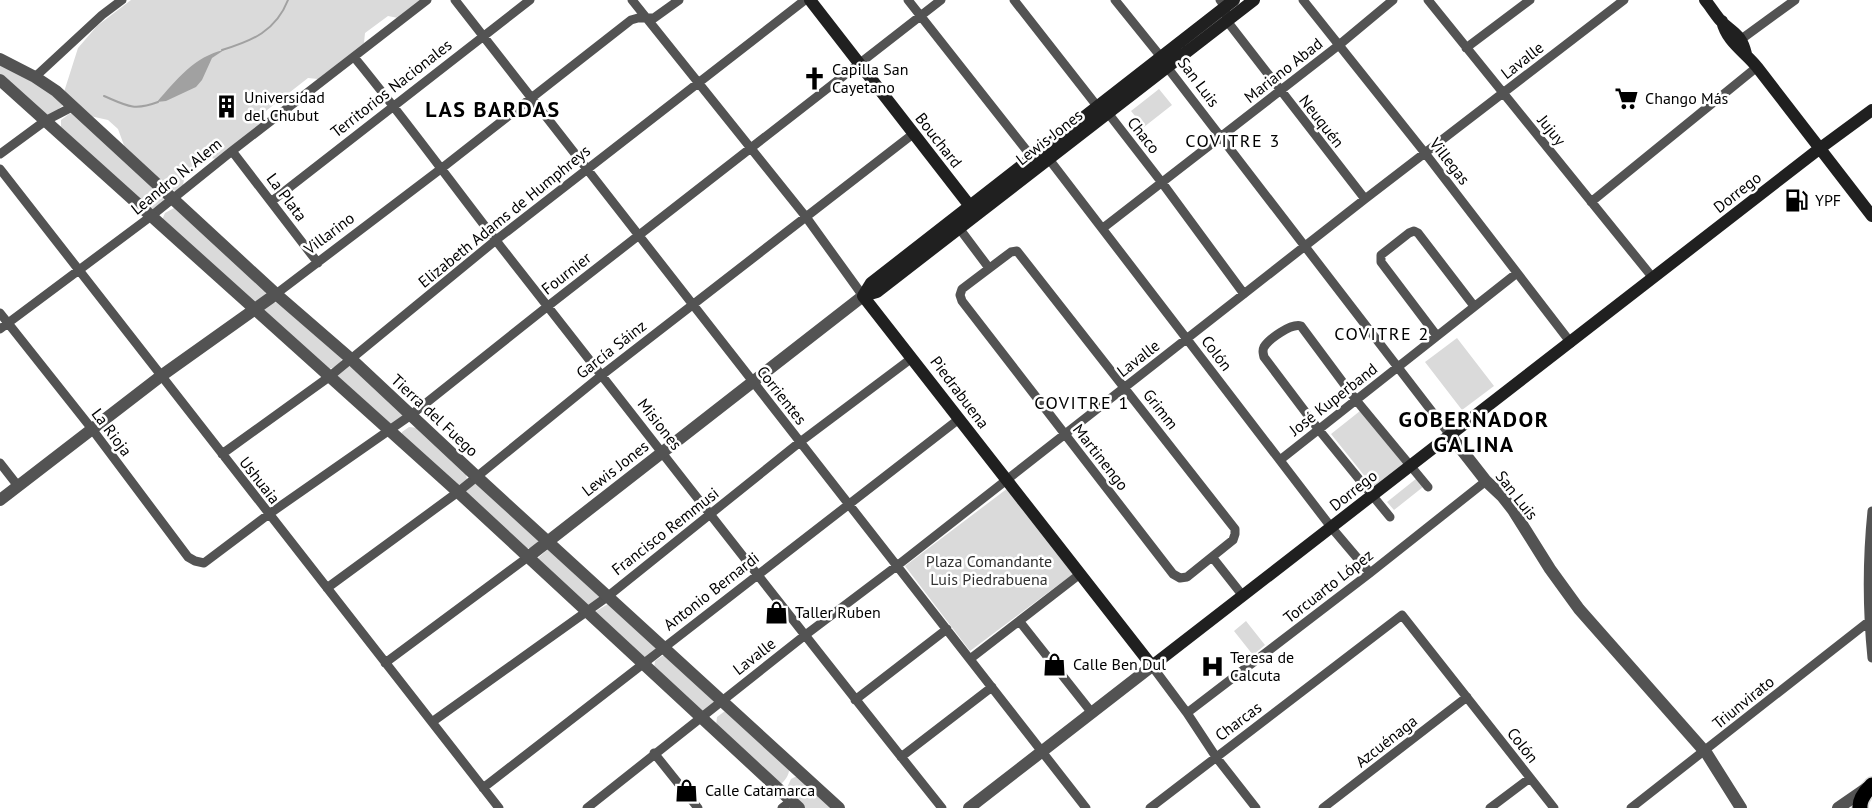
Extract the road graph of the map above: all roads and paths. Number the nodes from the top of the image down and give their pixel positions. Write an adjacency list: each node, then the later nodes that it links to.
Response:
1 (122, 0): 34 (street)
2 (427, 0): 29 (street, Leandro N. Alem)
3 (455, 0): 25 (street, Corrientes)
4 (530, 0): 25 (street, Territorios Nacionales)
5 (632, 0): 23 (street, Piedrabuena)
6 (679, 0): 23 (street, Villarino)
7 (805, 0): 36 (street, Elizabeth Adams de Humphreys)
8 (810, 0): 32 (main road, Bouchard)
9 (908, 0): 22 (street, Colón)
10 (941, 0): 22 (street, Fournier)
11 (1014, 0): 42 (street, Chaco)
12 (1115, 0): 31 (street, San Luis)
13 (1254, 0): 24 (main road, Lewis Jones)
14 (1303, 0): 27 (street, Villegas)
15 (1393, 0): 27 (street, Mariano Abad)
16 (1428, 0): 28 (street, Jujuy)
17 (1530, 0): 28 (street)
18 (1624, 0): 38 (street, Lavalle)
19 (1705, 0): 26 (main road)
20 (1795, 0): 26 (street)
21 (1226, 2): 24 (street, Neuquén); 31 (main road, Lewis Jones)
22 (920, 16): 32 (street, Fournier); 52 (street, Colón)
23 (646, 18): 36 (street, Piedrabuena); 39 (street, Villarino)
24 (1227, 21): 31 (main road, Lewis Jones); 37 (street, Neuquén)
25 (483, 36): 39 (street, Corrientes); 40 (street, Territorios Nacionales)
26 (1737, 42): 33 (main road)
27 (1339, 45): 37 (street, Mariano Abad); 50 (street, Villegas)
28 (1466, 48): 38 (street, Jujuy)
29 (354, 57): 40 (street, Misiones); 49 (street, Leandro N. Alem)
30 (0, 59): 34 (street, Tierra del Fuego)
31 (1164, 62): 42 (main road, Lewis Jones); 46 (street, San Luis)
32 (860, 63): 45 (main road, Bouchard); 47 (street, Fournier)
33 (1757, 67): 48 (main road); 60 (street)
34 (35, 77): 41 (street, Tierra del Fuego)
35 (0, 80): 44 (street)
36 (699, 82): 47 (street, Piedrabuena); 55 (street, Elizabeth Adams de Humphreys)
37 (1280, 91): 46 (street, Mariano Abad); 58 (street, Neuquén)
38 (1503, 94): 50 (street, Lavalle); 60 (street, Jujuy)
39 (531, 98): 53 (street, Villarino); 55 (street, Corrientes)
40 (394, 105): 53 (street, Misiones); 59 (street, Territorios Nacionales)
41 (72, 106): 44 (street); 57 (street, Tierra del Fuego)
42 (1102, 110): 52 (main road, Lewis Jones); 56 (street, Chaco)
43 (1872, 110): 48 (main road, Dorrego)
44 (45, 121): 51 (street); 63 (street)
45 (913, 134): 61 (main road, Bouchard); 64 (street, García Sáinz)
46 (1221, 137): 56 (street, Mariano Abad); 69 (street, San Luis)
47 (750, 148): 64 (street, Piedrabuena); 67 (street, Fournier)
48 (1819, 149): 62 (main road); 74 (main road, Dorrego)
49 (232, 151): 57 (street, Leandro N. Alem); 59 (street, La Plata)
50 (1425, 153): 58 (street, Lavalle); 73 (street, Villegas)
51 (0, 154)
52 (1040, 158): 61 (main road, Lewis Jones); 66 (street, Colón)
53 (442, 168): 68 (street, Misiones); 70 (street, Villarino)
54 (0, 169): 72 (street, Ushuaia)
55 (586, 170): 67 (street, Corrientes); 68 (street, Elizabeth Adams de Humphreys)
56 (1163, 184): 66 (street, Mariano Abad); 76 (street, Chaco)
57 (173, 199): 63 (street, Leandro N. Alem); 75 (street, Tierra del Fuego)
58 (1365, 199): 69 (street, Lavalle)
59 (272, 201): 70 (street, La Plata)
60 (1591, 202): 74 (street, Jujuy)
61 (973, 210): 65 (main road, Lewis Jones)
62 (1872, 216)
63 (150, 217): 72 (street, Leandro N. Alem); 81 (street)
64 (806, 217): 77 (street, Piedrabuena); 78 (street, García Sáinz)
65 (956, 224): 71 (street); 77 (main road, Lewis Jones)
66 (1103, 228): 85 (street, Colón)
67 (639, 236): 78 (street, Corrientes); 79 (street, Fournier)
68 (496, 240): 79 (street, Misiones); 88 (street, Elizabeth Adams de Humphreys)
69 (1305, 246): 76 (street, Lavalle); 89 (street, San Luis)
70 (318, 263): 75 (street, Villarino)
71 (989, 268): 94 (street, Grimm); 101 (street, Martinengo)
72 (77, 270): 83 (street, Leandro N. Alem); 91 (street, Ushuaia)
73 (1517, 273): 80 (street, José Kuperband); 86 (street, Villegas)
74 (1653, 278): 86 (main road, Dorrego)
75 (276, 294): 81 (street, Villarino); 88 (street, Tierra del Fuego)
76 (1244, 294): 85 (street, Lavalle)
77 (863, 296): 87 (main road, Piedrabuena); 93 (street, Lewis Jones)
78 (693, 304): 90 (street, García Sáinz); 93 (street, Corrientes)
79 (548, 306): 90 (street, Misiones); 96 (street, Fournier)
80 (1474, 306): 84 (street, José Kuperband); 84 (street)
81 (254, 310): 91 (street, Villarino); 92 (street)
82 (0, 313): 83 (street, La Rioja)
83 (4, 326): 98 (street, La Rioja)
84 (1437, 336): 89 (street, José Kuperband)
85 (1187, 339): 94 (street, Lavalle); 106 (street, Colón)
86 (1570, 343): 102 (main road, Dorrego)
87 (912, 358): 97 (main road, Piedrabuena); 103 (street, Francisco Remmusi)
88 (351, 359): 92 (street, Elizabeth Adams de Humphreys); 96 (street, Tierra del Fuego)
89 (1397, 367): 95 (street, José Kuperband); 102 (street, San Luis)
90 (602, 375): 104 (street, Misiones); 109 (street, García Sáinz)
91 (161, 376): 98 (street, Villarino); 105 (street, Ushuaia)
92 (329, 377): 100 (street); 105 (street, Elizabeth Adams de Humphreys)
93 (752, 381): 103 (street, Corrientes); 104 (street, Lewis Jones)
94 (1125, 387): 101 (street, Lavalle); 125 (street, Grimm)
95 (1356, 400): 99 (street, José Kuperband); 99 (street); 108 (street)
96 (411, 415): 100 (street, Fournier); 109 (street, Tierra del Fuego)
97 (959, 419): 110 (main road, Piedrabuena); 117 (street, Antonio Bernardi)
98 (92, 429): 112 (street, Villarino); 126 (street, La Rioja)
99 (1319, 430): 106 (street, José Kuperband); 115 (street)
100 (389, 432): 114 (street); 119 (street, Fournier)
101 (1065, 435): 110 (street, Lavalle); 125 (street, Martinengo)
102 (1450, 435): 108 (main road, Dorrego); 111 (street, San Luis)
103 (800, 442): 117 (street, Corrientes); 120 (street, Francisco Remmusi)
104 (662, 451): 120 (street, Misiones); 123 (street, Lewis Jones)
105 (222, 454): 119 (street, Ushuaia)
106 (1280, 460): 122 (street, Colón)
107 (0, 463): 112 (street)
108 (1410, 466): 113 (street); 115 (main road, Dorrego)
109 (477, 477): 114 (street, García Sáinz); 123 (street, Tierra del Fuego)
110 (1007, 480): 127 (street, Lavalle); 130 (main road, Piedrabuena)
111 (1486, 481): 128 (street, Torcuarto López); 155 (street, San Luis)
112 (18, 486): 116 (street, Villarino)
113 (1428, 487)
114 (458, 492): 124 (street); 131 (street, García Sáinz)
115 (1372, 496): 121 (street); 122 (main road, Dorrego)
116 (0, 500)
117 (848, 503): 127 (street, Corrientes); 129 (street, Antonio Bernardi)
118 (1872, 512): 136 (street)
119 (269, 514): 126 (street, Fournier); 131 (street, Ushuaia)
120 (712, 514): 129 (street, Misiones); 133 (street, Francisco Remmusi)
121 (1390, 517)
122 (1331, 527): 128 (street, Colón); 132 (main road, Dorrego)
123 (548, 541): 124 (street, Lewis Jones); 133 (street, Tierra del Fuego)
124 (528, 557): 134 (street); 143 (street, Lewis Jones)
125 (1213, 558): 132 (street)
126 (204, 563)
127 (898, 565): 138 (street, Corrientes); 139 (street, Lavalle)
128 (1370, 573): 151 (street, Torcuarto López)
129 (757, 574): 139 (street, Misiones); 140 (street, Antonio Bernardi)
130 (1080, 574): 137 (street); 145 (main road, Piedrabuena)
131 (327, 588): 143 (street, Ushuaia)
132 (1243, 596): 145 (main road, Dorrego)
133 (607, 597): 134 (street, Francisco Remmusi); 140 (street, Tierra del Fuego)
134 (585, 612): 144 (street); 153 (street, Francisco Remmusi)
135 (1402, 615): 147 (street, Colón); 158 (street, Charcas)
136 (1870, 620): 141 (street); 155 (street, Triunvirato)
137 (1020, 622): 142 (street); 150 (street)
138 (946, 629): 142 (street, Corrientes); 149 (street)
139 (804, 636): 148 (street, Lavalle); 149 (street, Misiones)
140 (664, 647): 144 (street, Antonio Bernardi); 148 (street, Tierra del Fuego)
141 (1872, 658)
142 (970, 659): 146 (street, Corrientes)
143 (386, 663): 153 (street, Ushuaia)
144 (643, 663): 152 (street); 161 (street, Antonio Bernardi)
145 (1152, 666): 150 (street, Dorrego); 151 (street, Piedrabuena)
146 (992, 687): 154 (street, Corrientes); 157 (street)
147 (1467, 697): 159 (street, Colón); 173 (street, Azcuénaga)
148 (722, 700): 152 (street, Lavalle); 167 (street, Tierra del Fuego)
149 (855, 700): 157 (street, Misiones)
150 (1092, 713): 154 (street, Dorrego)
151 (1187, 713): 158 (street, Piedrabuena)
152 (702, 718): 156 (street, Lavalle); 163 (street)
153 (432, 722): 161 (street, Ushuaia)
154 (1041, 751): 169 (street, Dorrego); 170 (street, Corrientes)
155 (1705, 751): 176 (street, Triunvirato); 177 (street, San Luis)
156 (654, 753): 162 (street, Lavalle); 166 (street)
157 (901, 757): 168 (street, Misiones)
158 (1216, 757): 171 (street, Charcas); 172 (street, Piedrabuena)
159 (1530, 778): 174 (street); 175 (street, Colón)
160 (1871, 785): 178 (street); 179 (main road)
161 (483, 788): 164 (street, Ushuaia)
162 (601, 804): 165 (street, Lavalle)
163 (791, 806)
164 (499, 808)
165 (586, 808)
166 (698, 808)
167 (839, 808)
168 (942, 808)
169 (969, 808)
170 (1086, 808)
171 (1150, 808)
172 (1256, 808)
173 (1323, 808)
174 (1490, 808)
175 (1554, 808)
176 (1632, 808)
177 (1741, 808)
178 (1838, 808)
179 (1860, 808)

